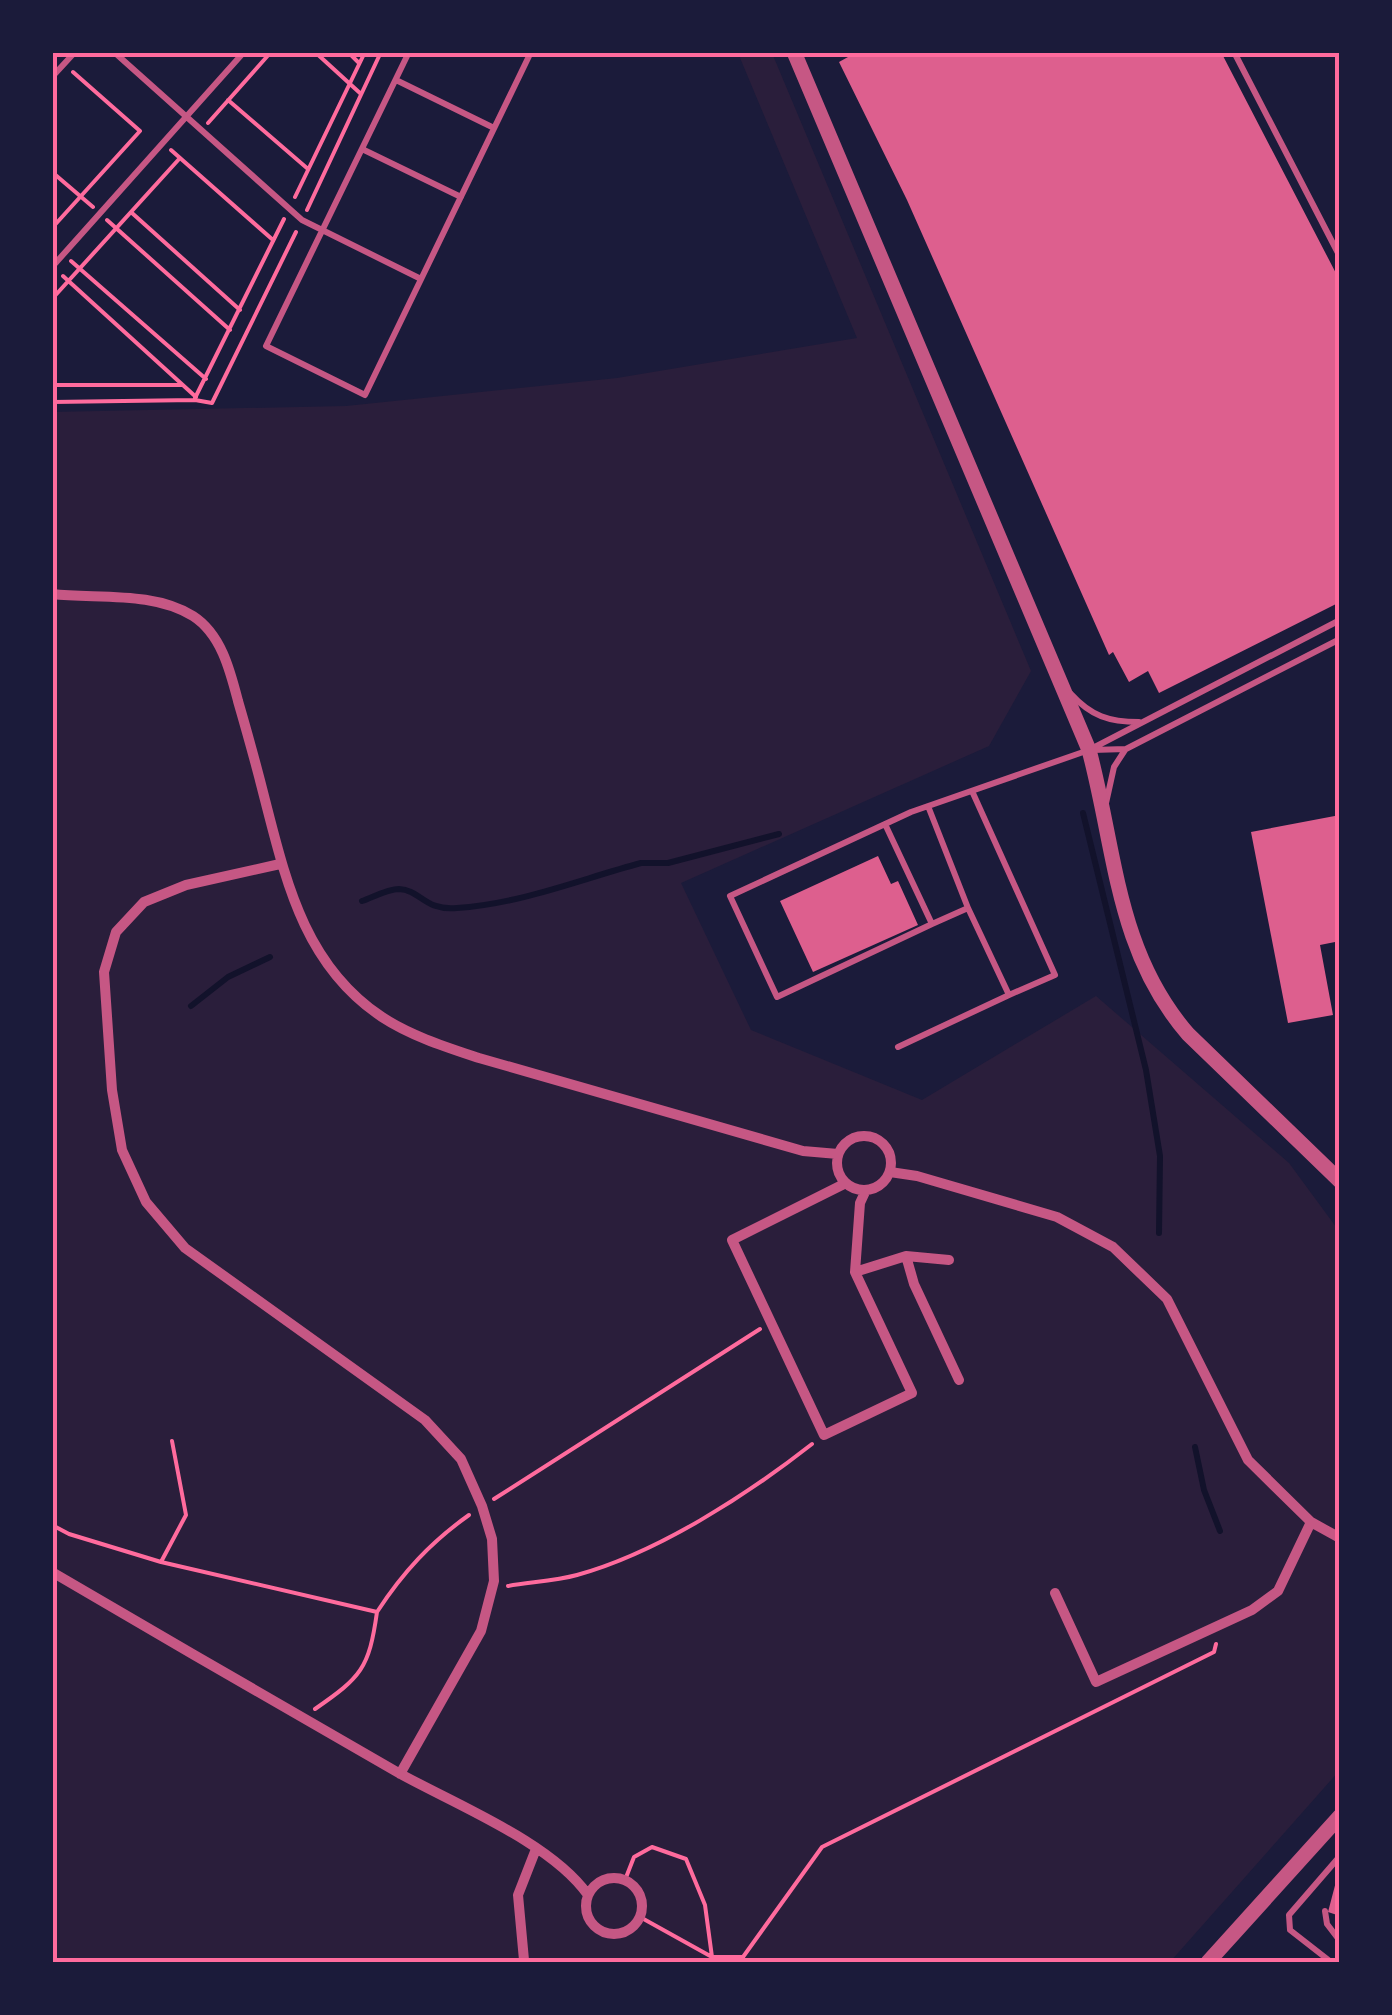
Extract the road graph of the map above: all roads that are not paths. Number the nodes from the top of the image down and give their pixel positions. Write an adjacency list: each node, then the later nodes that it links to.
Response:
1 (74, 52): 8 (lane)
2 (114, 52): 10 (lane)
3 (244, 52): 10 (lane)
4 (410, 52): 9 (lane)
5 (531, 52): 11 (lane)
6 (794, 52): 21 (street)
7 (1234, 52): 15 (lane)
8 (52, 77)
9 (396, 80): 11 (lane); 12 (lane)
10 (187, 118): 14 (lane); 16 (lane)
11 (494, 128): 13 (lane)
12 (362, 149): 13 (lane); 14 (lane)
13 (461, 196): 17 (lane)
14 (322, 232): 17 (lane); 17 (lane)
15 (1340, 257)
16 (52, 267)
17 (421, 279)
18 (52, 594): 29 (street)
19 (1340, 620): 22 (lane)
20 (1340, 639): 23 (lane)
21 (1063, 686): 22 (lane); 24 (street)
22 (1140, 722): 24 (lane)
23 (1126, 749): 24 (lane); 27 (lane)
24 (1089, 750): 25 (lane); 27 (street)
25 (972, 791): 26 (lane); 32 (lane)
26 (928, 806): 28 (lane); 30 (lane)
27 (1104, 808): 36 (street)
28 (885, 824): 31 (lane); 31 (lane)
29 (280, 864): 34 (street); 47 (street)
30 (968, 908): 31 (lane); 32 (lane)
31 (932, 924)
32 (1010, 995): 33 (lane)
33 (898, 1047)
34 (838, 1154): 35 (street); 37 (street)
35 (890, 1172): 38 (street); 43 (street)
36 (1340, 1181)
37 (846, 1183): 38 (street); 41 (street)
38 (866, 1190): 41 (street)
39 (906, 1256): 40 (street); 41 (street); 42 (street)
40 (949, 1260)
41 (855, 1272)
42 (959, 1380)
43 (1312, 1522): 44 (street); 46 (street)
44 (1340, 1538)
45 (52, 1572): 47 (street)
46 (1054, 1592)
47 (400, 1774): 49 (street)
48 (1340, 1816): 55 (street)
49 (536, 1848): 51 (street); 54 (street)
50 (1340, 1856): 56 (lane)
51 (588, 1894): 51 (street)
52 (1325, 1912): 53 (lane)
53 (1340, 1940)
54 (524, 1960)
55 (1208, 1962)
56 (1331, 1962)

